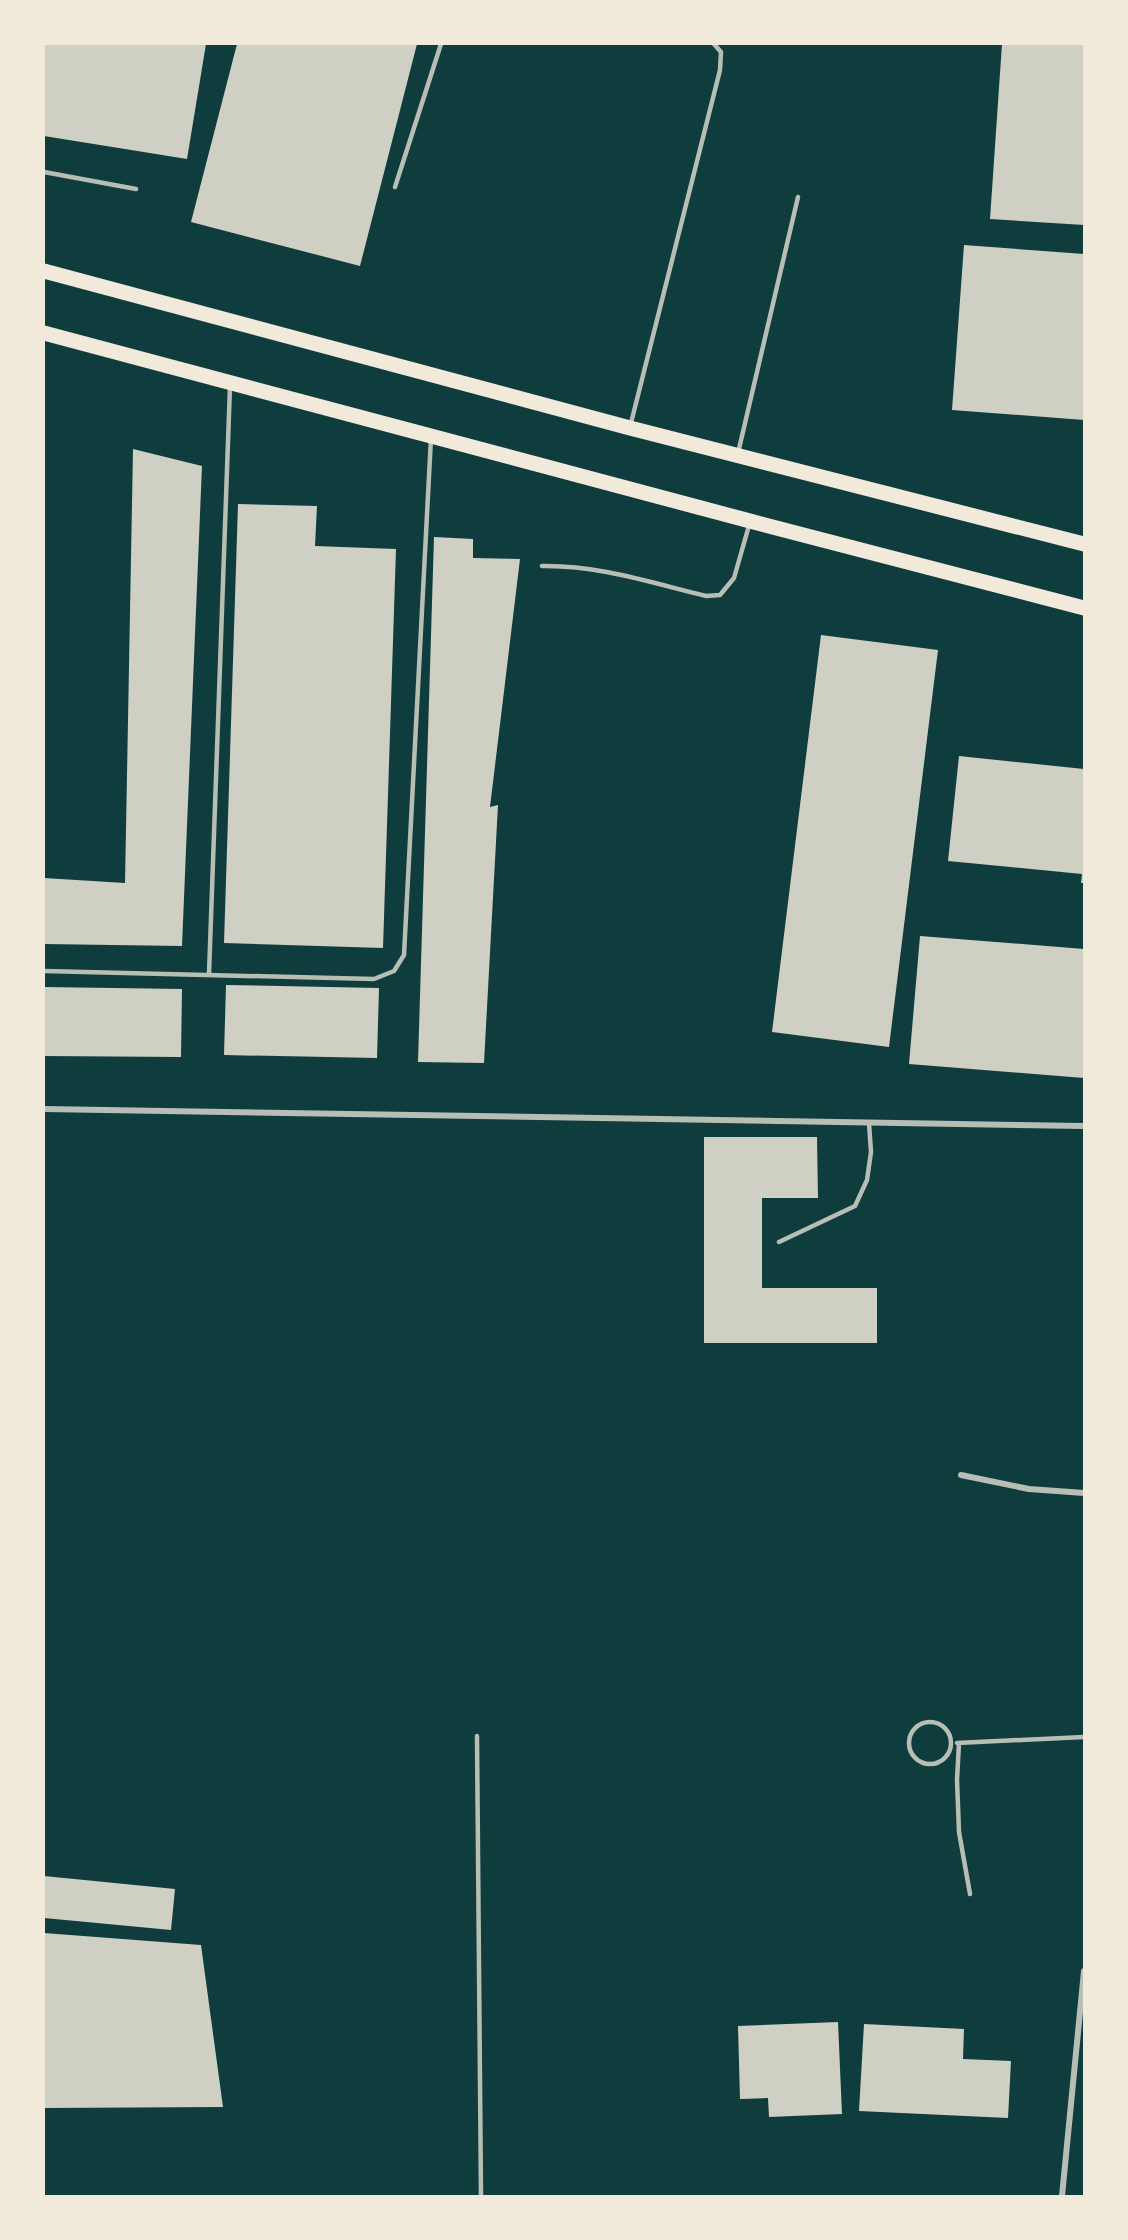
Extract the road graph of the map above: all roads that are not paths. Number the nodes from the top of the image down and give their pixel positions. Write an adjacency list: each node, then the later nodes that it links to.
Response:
1 (441, 44): 4 (lane)
2 (714, 44): 10 (lane)
3 (44, 172): 5 (lane)
4 (395, 187)
5 (136, 189)
6 (798, 197): 12 (lane)
7 (44, 271): 10 (main road)
8 (44, 333): 9 (main road)
9 (230, 383): 11 (main road); 18 (lane)
10 (630, 428): 12 (main road)
11 (431, 436): 13 (main road); 18 (lane)
12 (737, 456): 14 (main road)
13 (750, 522): 15 (lane); 16 (main road)
14 (1084, 544)
15 (542, 566)
16 (1084, 608)
17 (44, 971): 18 (lane)
18 (209, 974)
19 (44, 1108): 20 (street)
20 (869, 1123): 21 (street); 22 (lane)
21 (1084, 1126)
22 (779, 1242)
23 (961, 1475): 24 (street)
24 (1084, 1493)
25 (477, 1736): 31 (lane)
26 (1084, 1737): 27 (lane)
27 (959, 1743): 28 (lane); 29 (lane)
28 (951, 1744): 28 (lane)
29 (970, 1894)
30 (1084, 1971): 32 (street)
31 (482, 2196)
32 (1062, 2196)

